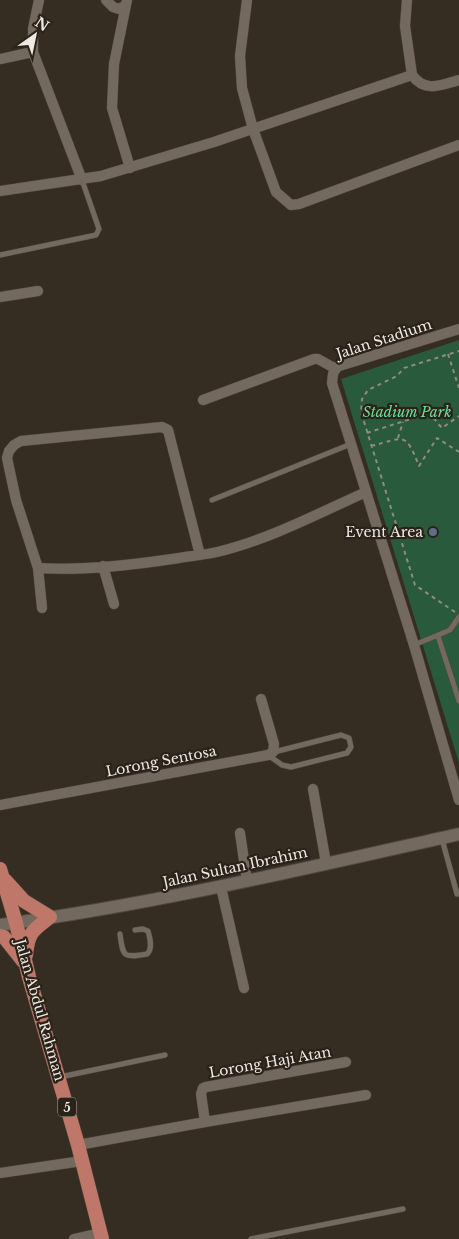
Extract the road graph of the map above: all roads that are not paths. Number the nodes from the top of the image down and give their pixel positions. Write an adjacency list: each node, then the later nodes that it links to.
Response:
1 (39, 0): 6 (street)
2 (106, 0): 5 (street)
3 (247, 0): 10 (street)
4 (407, 0): 8 (street)
5 (126, 3): 12 (street)
6 (34, 52): 7 (street); 13 (street)
7 (0, 59)
8 (412, 71): 9 (street); 10 (street)
9 (459, 80)
10 (253, 129): 11 (street); 12 (street)
11 (459, 145)
12 (130, 168): 13 (street)
13 (82, 180): 14 (street); 15 (lane)
14 (0, 191)
15 (0, 255)
16 (38, 291): 17 (street)
17 (0, 297)
18 (459, 329): 19 (street, Jalan Stadium)
19 (336, 369): 20 (street); 21 (street, Jalan Stadium)
20 (203, 400)
21 (351, 444): 22 (street, Jalan Stadium); 23 (lane)
22 (366, 492): 24 (street); 31 (street, Jalan Stadium)
23 (212, 500)
24 (200, 555): 25 (street); 26 (street)
25 (103, 566): 26 (street); 27 (street)
26 (38, 568): 28 (street)
27 (114, 604)
28 (42, 608)
29 (459, 616): 30 (lane)
30 (438, 636): 31 (lane); 33 (lane)
31 (414, 645): 36 (street, Jalan Stadium)
32 (261, 699): 34 (street)
33 (459, 701)
34 (271, 754): 34 (lane); 37 (street, Lorong Sentosa)
35 (313, 789): 41 (street)
36 (459, 800)
37 (0, 805)
38 (240, 833): 43 (street)
39 (459, 834): 40 (street, Jalan Sultan Ibrahim)
40 (442, 838): 41 (street, Jalan Sultan Ibrahim); 45 (lane)
41 (326, 863): 43 (street, Jalan Sultan Ibrahim)
42 (1, 874): 46 (main road); 47 (main road); 48 (main road, Jalan Abdul Rahman / 5)
43 (248, 881): 44 (street, Jalan Sultan Ibrahim)
44 (221, 887): 47 (street, Jalan Sultan Ibrahim); 54 (street)
45 (457, 894)
46 (0, 901)
47 (50, 917): 48 (street, Jalan Sultan Ibrahim); 53 (main road)
48 (16, 923): 49 (street, Jalan Sultan Ibrahim); 53 (main road, Jalan Abdul Rahman / 5)
49 (0, 925)
50 (135, 930): 51 (lane)
51 (120, 934)
52 (0, 936): 53 (main road)
53 (26, 963): 57 (main road, Jalan Abdul Rahman / 5)
54 (244, 988)
55 (165, 1055): 57 (lane)
56 (346, 1062): 59 (street, Lorong Haji Atan)
57 (58, 1077): 60 (main road, Jalan Abdul Rahman / 5)
58 (366, 1095): 59 (street)
59 (205, 1122): 60 (street)
60 (78, 1145): 61 (main road, Jalan Abdul Rahman / 5)
61 (79, 1161): 62 (street); 64 (main road, Jalan Abdul Rahman / 5)
62 (0, 1173)
63 (403, 1209): 66 (lane)
64 (101, 1236): 65 (street)
65 (74, 1239)
66 (251, 1239)

